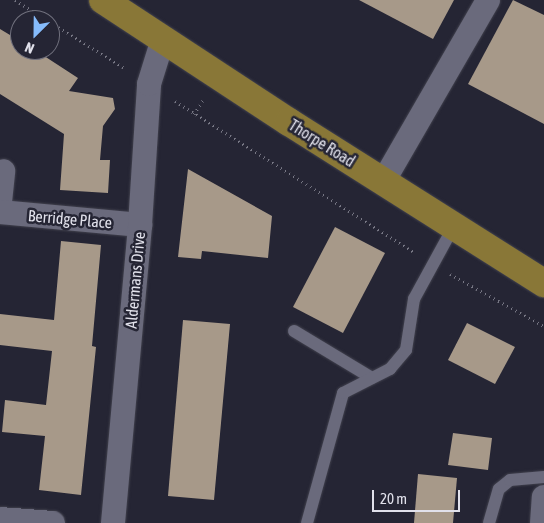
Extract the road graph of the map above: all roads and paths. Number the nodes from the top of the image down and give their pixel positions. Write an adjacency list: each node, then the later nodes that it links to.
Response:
1 (15, 0): 4 (path)
2 (103, 0): 6 (main road, Thorpe Road)
3 (488, 0): 9 (street)
4 (31, 10)
5 (60, 28): 7 (path)
6 (163, 39): 7 (street, Aldermans Drive); 9 (main road, Thorpe Road)
7 (149, 84): 12 (street, Aldermans Drive); 14 (path)
8 (3, 171): 10 (street)
9 (383, 182): 13 (main road, Thorpe Road)
10 (0, 202)
11 (0, 212): 12 (street, Berridge Place)
12 (140, 225): 23 (street, Aldermans Drive)
13 (454, 226): 14 (lane); 15 (main road, Thorpe Road)
14 (433, 264): 16 (path); 18 (lane)
15 (544, 283)
16 (544, 326)
17 (294, 331): 18 (lane)
18 (372, 378): 24 (lane)
19 (544, 477): 25 (lane)
20 (544, 497): 26 (street)
21 (0, 519): 22 (street)
22 (53, 523)
23 (113, 523)
24 (307, 523)
25 (489, 523)
26 (542, 523)

